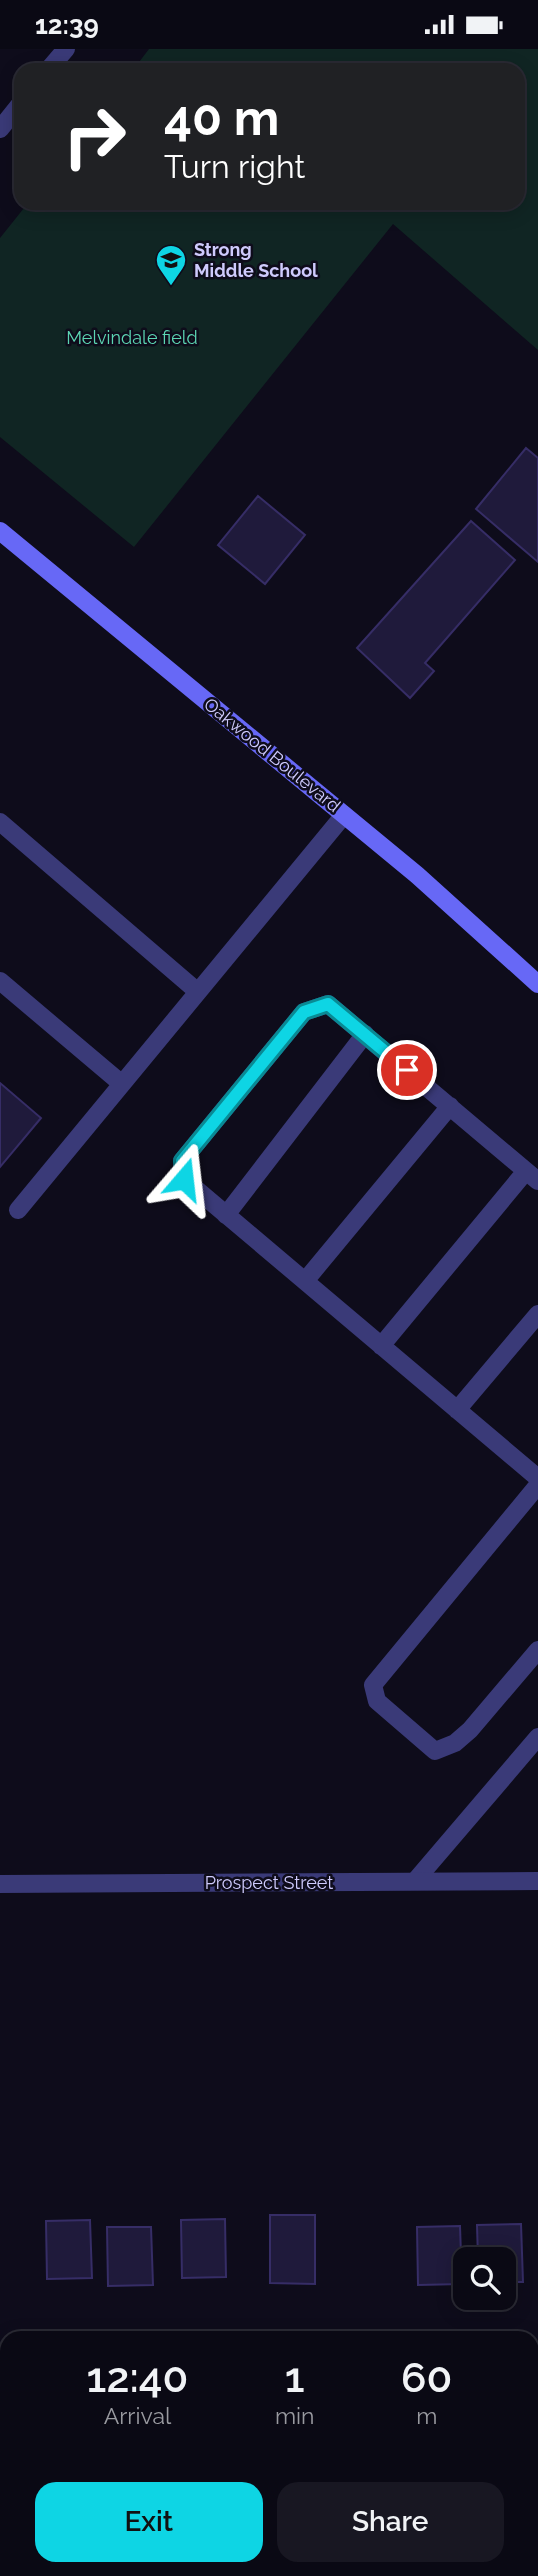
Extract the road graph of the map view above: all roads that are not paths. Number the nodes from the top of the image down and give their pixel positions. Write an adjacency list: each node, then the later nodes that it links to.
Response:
1 (66, 49): 2 (street)
2 (54, 63)
3 (14, 112): 4 (street)
4 (0, 129)
5 (0, 531): 6 (main road, Oakwood Boulevard)
6 (344, 814): 9 (main road, Oakwood Boulevard); 10 (street)
7 (0, 822): 10 (street)
8 (0, 981): 12 (street)
9 (538, 984)
10 (198, 992): 12 (street)
11 (365, 1034): 13 (street); 16 (street); 16 (street)
12 (122, 1084): 15 (street)
13 (450, 1106): 14 (street); 17 (street)
14 (532, 1176): 19 (street)
15 (18, 1210)
16 (226, 1215): 17 (street)
17 (304, 1281): 19 (street)
18 (538, 1314): 20 (street)
19 (381, 1346): 20 (street)
20 (457, 1410): 21 (street)
21 (538, 1478)
22 (538, 1485): 23 (street)
23 (538, 1650)
24 (538, 1737): 25 (street)
25 (415, 1881): 26 (street, Prospect Street); 27 (street, Prospect Street)
26 (538, 1881)
27 (0, 1884)

